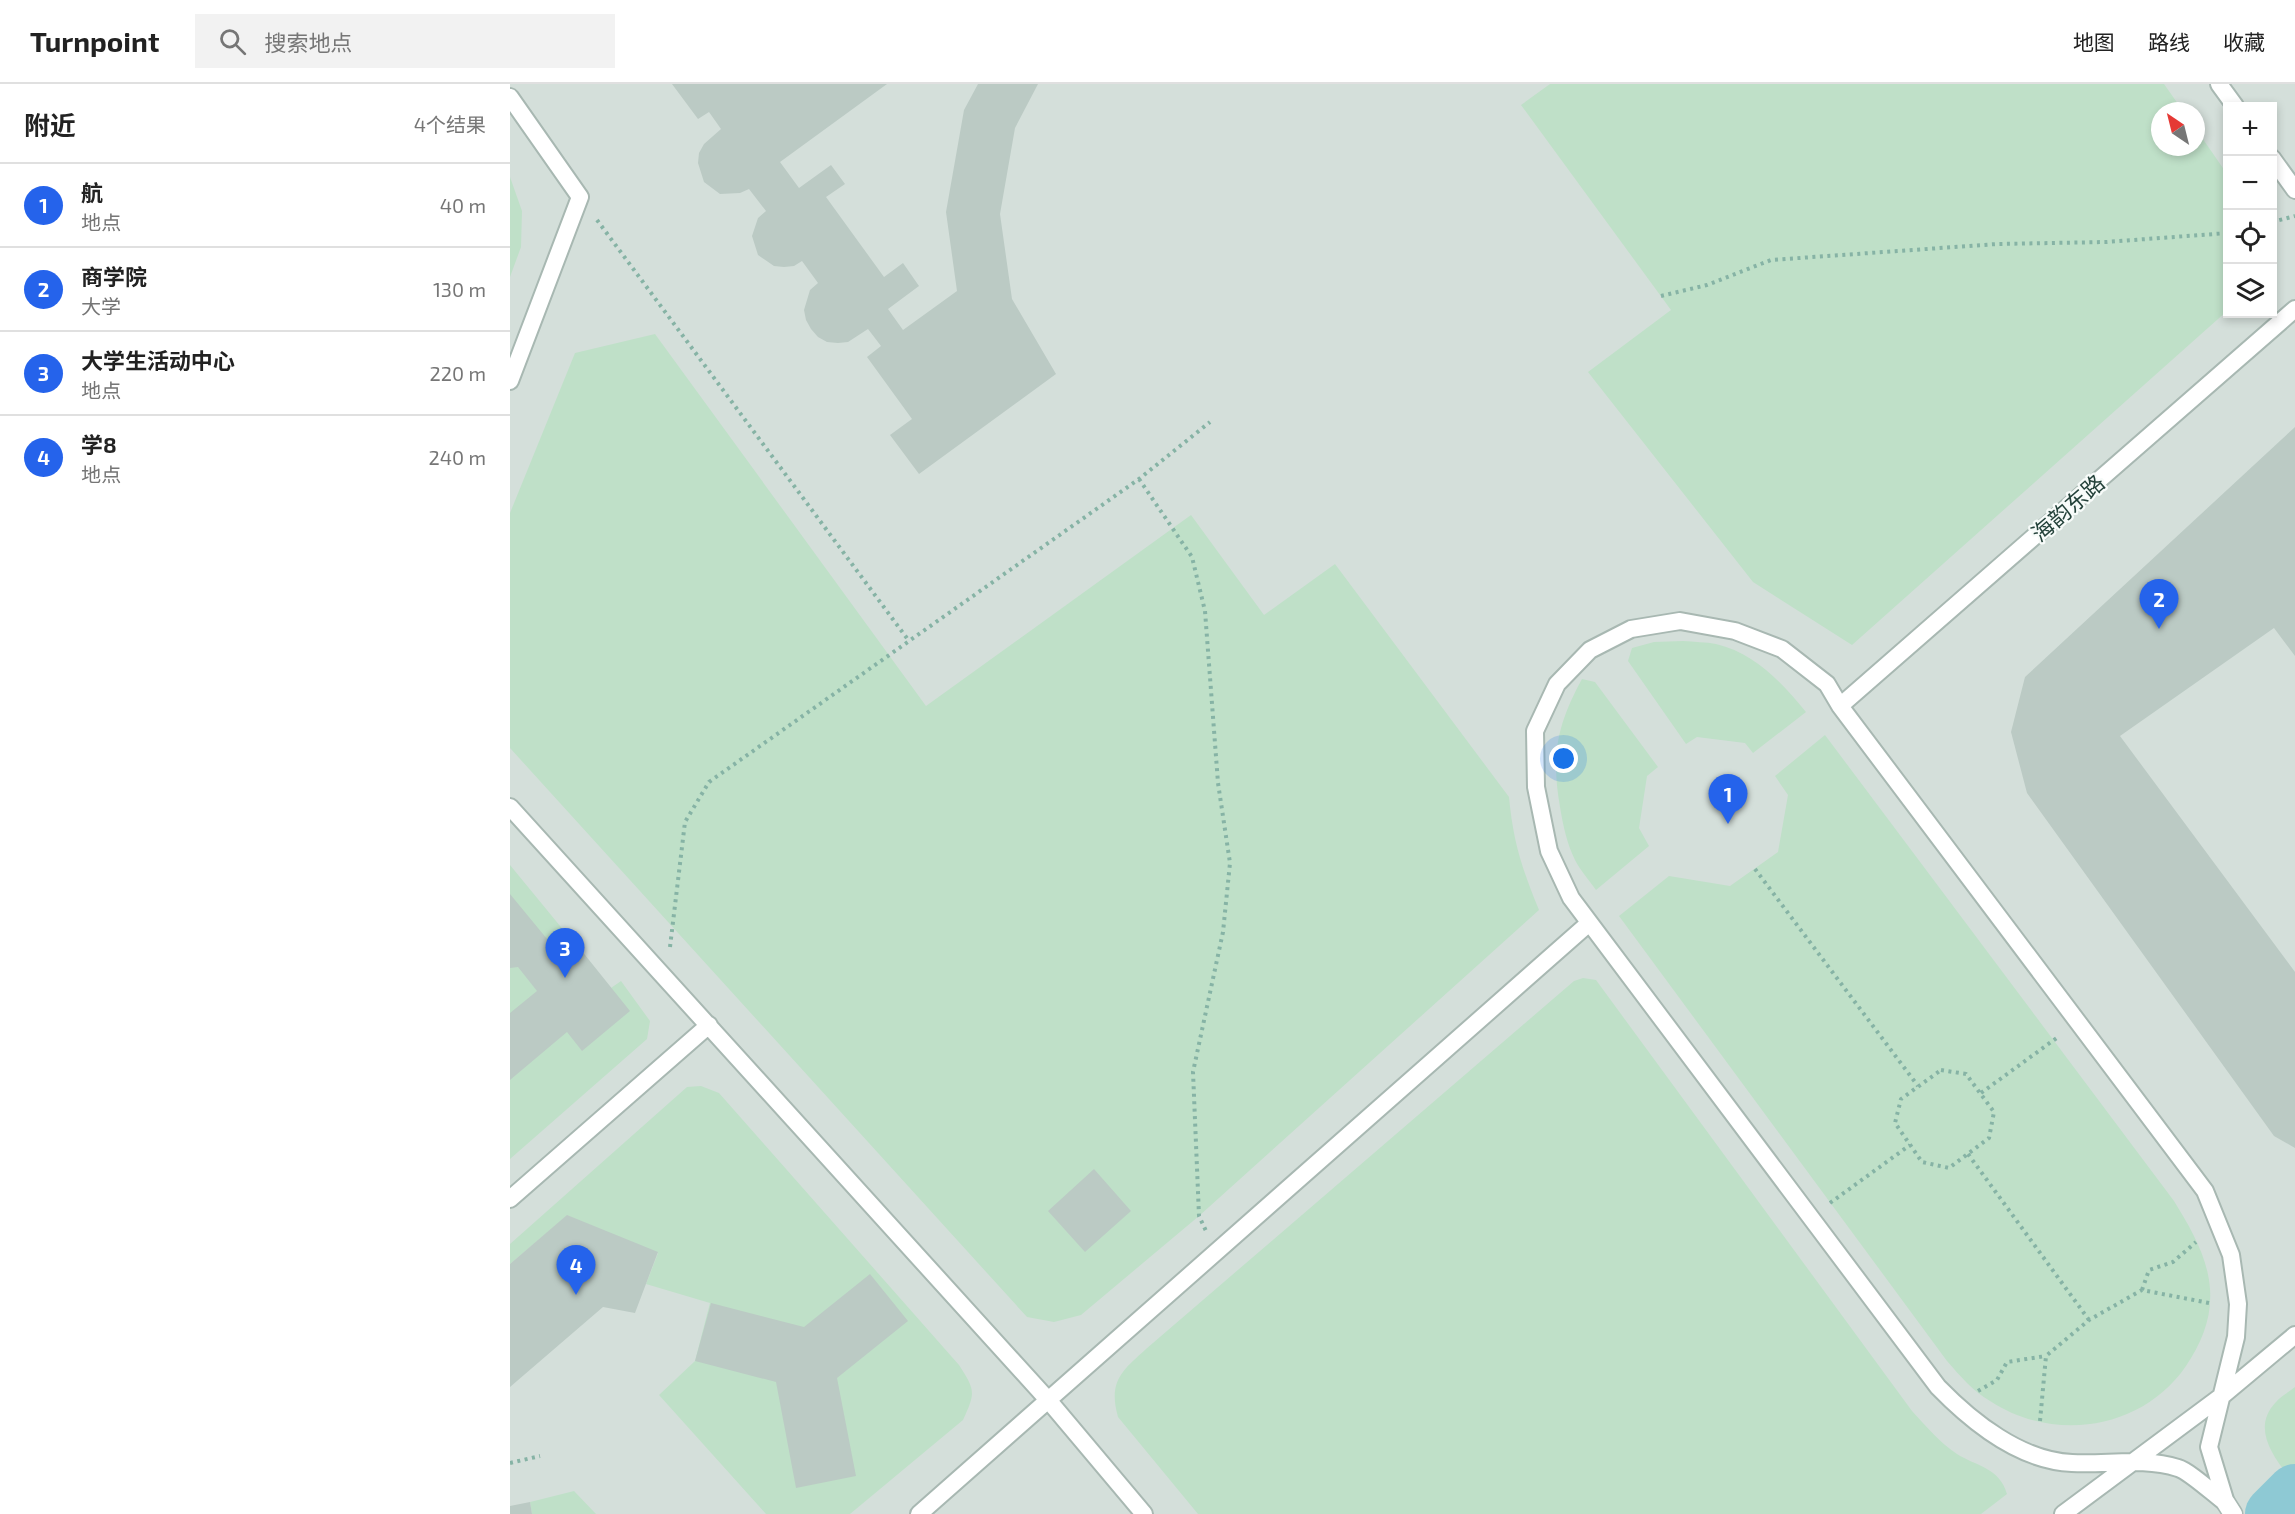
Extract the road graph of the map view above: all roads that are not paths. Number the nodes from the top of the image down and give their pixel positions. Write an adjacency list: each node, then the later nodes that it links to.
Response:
1 (2219, 84): 3 (lane)
2 (510, 97): 7 (lane)
3 (2232, 102)
4 (2277, 165): 5 (lane)
5 (2295, 190)
6 (2295, 309): 8 (lane, 海韵东路)
7 (510, 381)
8 (1840, 706): 10 (lane); 14 (lane)
9 (510, 807): 11 (lane)
10 (1588, 924): 16 (lane); 19 (lane)
11 (710, 1025): 12 (lane); 16 (lane)
12 (510, 1199)
13 (2295, 1335): 15 (lane)
14 (2236, 1337): 15 (lane); 17 (lane)
15 (2223, 1395): 17 (lane); 20 (lane)
16 (1049, 1401): 21 (lane); 22 (lane)
17 (2175, 1430): 18 (lane); 19 (lane)
18 (2134, 1461): 19 (lane); 20 (lane); 23 (lane)
19 (2070, 1463)
20 (2230, 1509)
21 (920, 1514)
22 (1144, 1514)
23 (2063, 1514)

